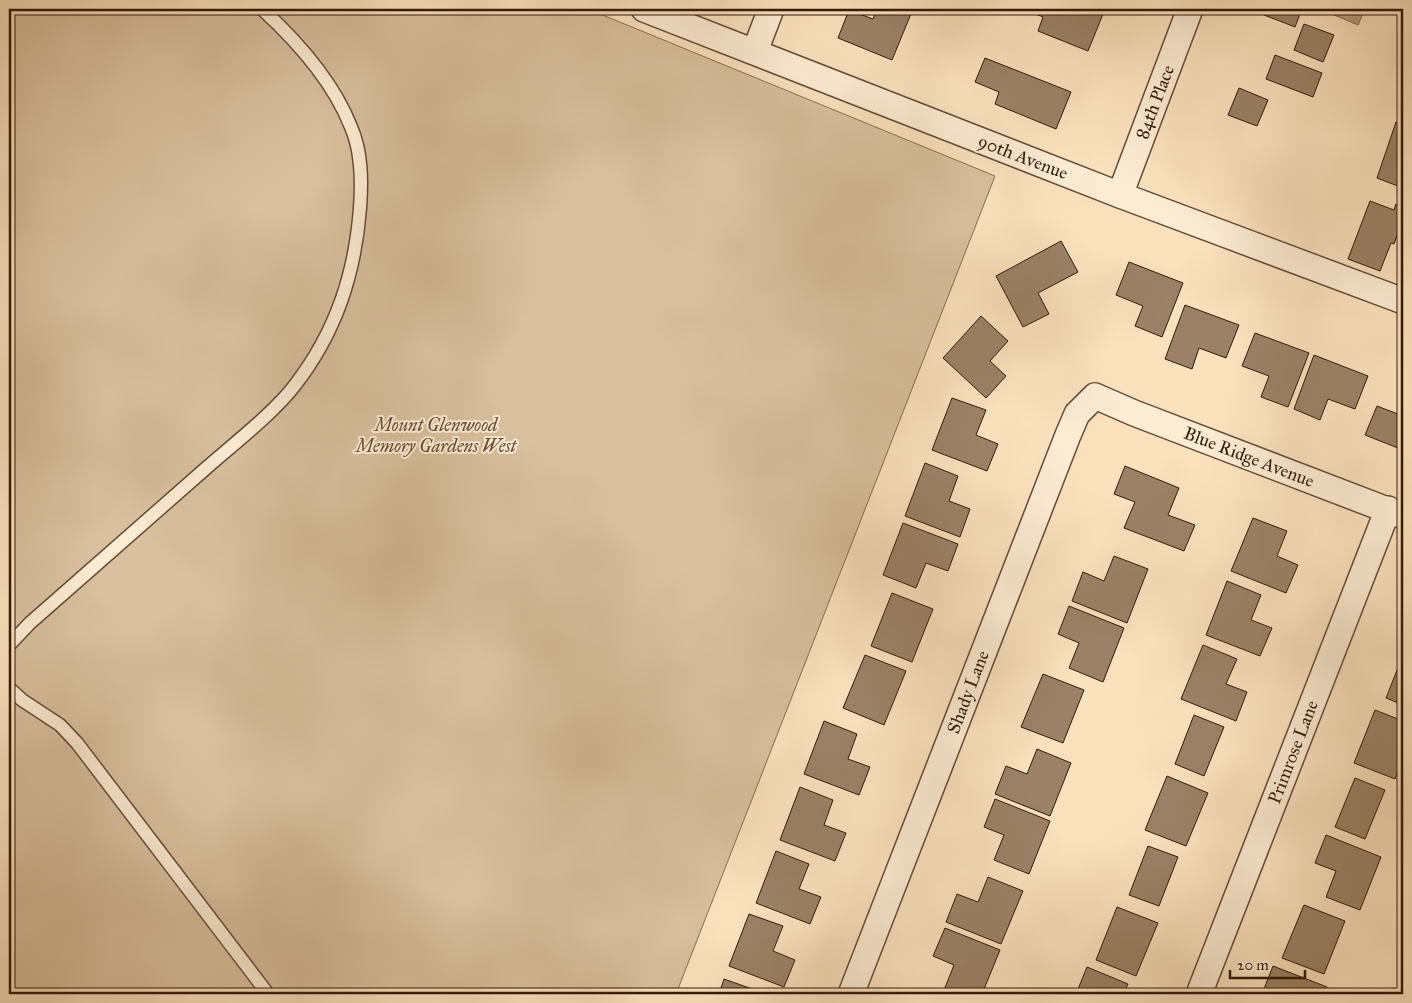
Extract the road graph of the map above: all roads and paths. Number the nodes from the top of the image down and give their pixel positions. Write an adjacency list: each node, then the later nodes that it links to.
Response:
1 (262, 9): 10 (lane)
2 (644, 9): 5 (street, 90th Avenue)
3 (771, 9): 5 (street)
4 (1190, 9): 6 (street, 84th Place)
5 (755, 51): 6 (street, 90th Avenue)
6 (1120, 195): 7 (street, 90th Avenue)
7 (1403, 301)
8 (1095, 396): 9 (street, Blue Ridge Avenue); 13 (street, Shady Lane)
9 (1395, 512): 14 (street, Primrose Lane)
10 (9, 645)
11 (9, 688): 12 (lane)
12 (268, 994)
13 (851, 994)
14 (1199, 994)

